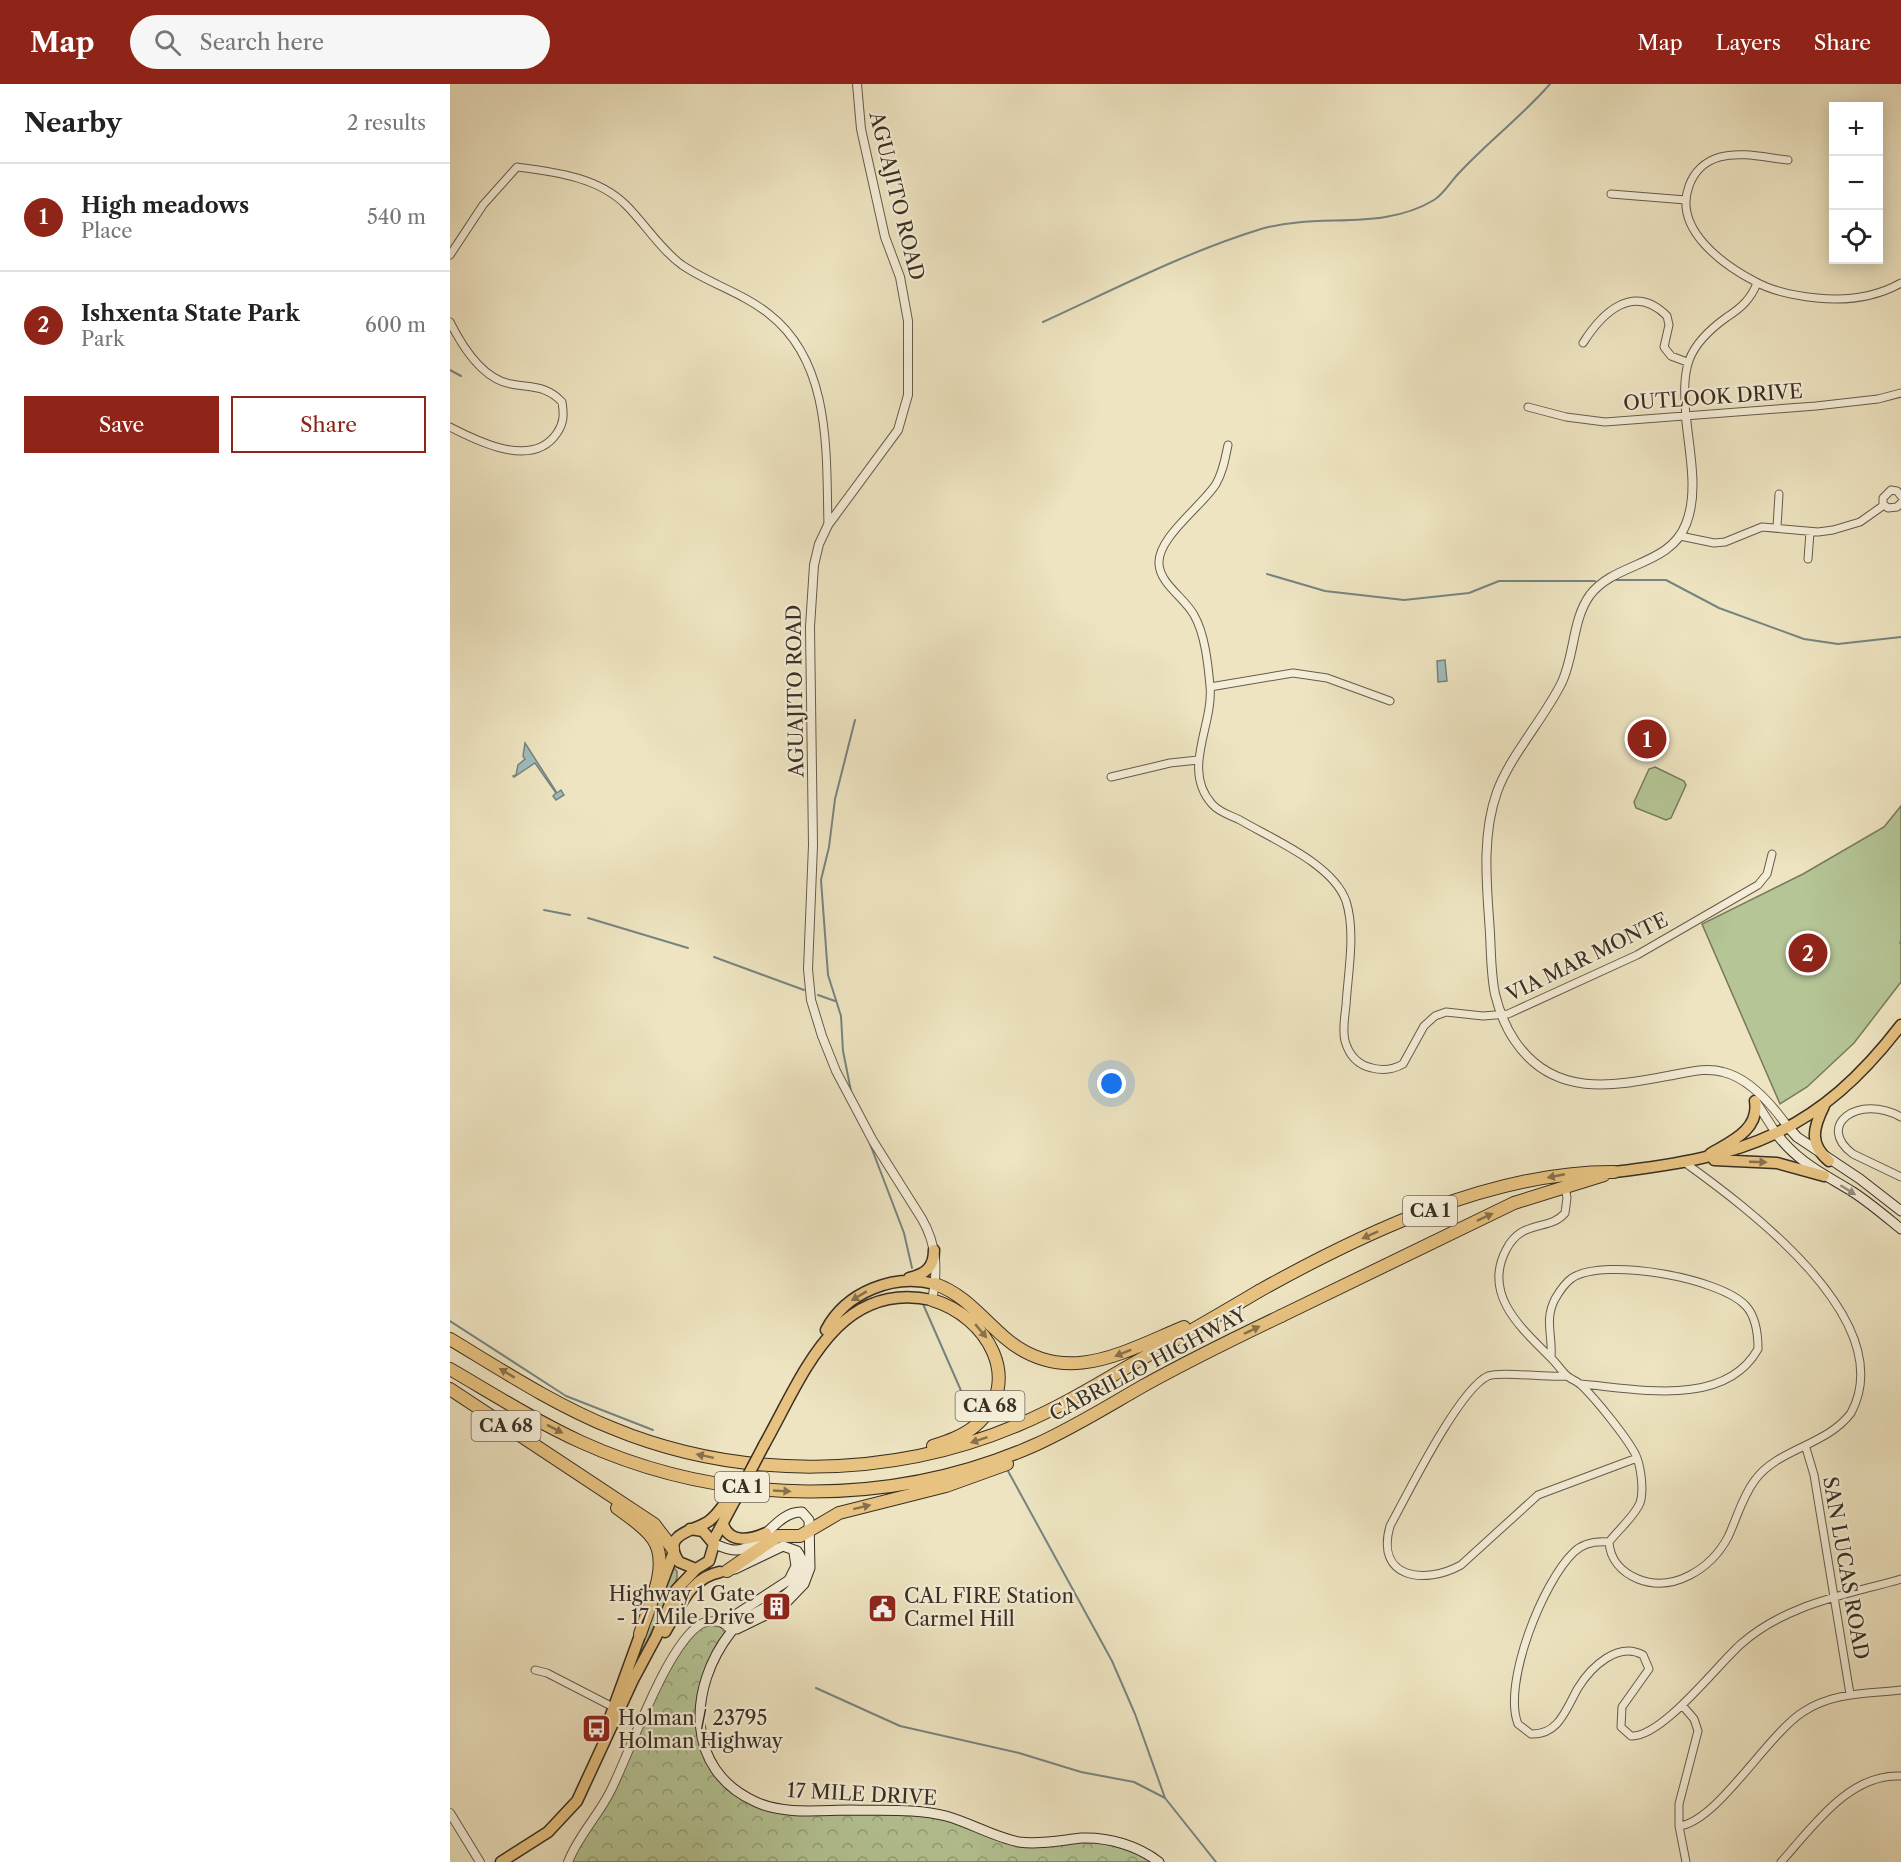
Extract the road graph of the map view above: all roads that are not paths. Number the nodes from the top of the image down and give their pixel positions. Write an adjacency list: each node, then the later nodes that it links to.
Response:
1 (857, 84): 20 (street, AGUAJITO ROAD)
2 (1788, 160): 4 (street)
3 (1611, 195): 4 (street)
4 (1686, 200): 6 (street)
5 (450, 255): 20 (street)
6 (1757, 283): 7 (street); 10 (street)
7 (1901, 283)
8 (450, 322): 14 (street)
9 (1583, 343): 10 (street)
10 (1687, 362): 13 (street)
11 (1901, 393): 13 (street, OUTLOOK DRIVE)
12 (1528, 407): 13 (street, OUTLOOK DRIVE)
13 (1686, 417): 23 (street)
14 (450, 427)
15 (1228, 445): 25 (street, VIA MAR MONTE)
16 (1779, 494): 21 (street)
17 (1901, 496): 19 (street)
18 (1901, 502): 19 (street)
19 (1884, 505): 22 (street)
20 (828, 525): 46 (street, AGUAJITO ROAD)
21 (1777, 527): 22 (street); 23 (street)
22 (1810, 532): 24 (street)
23 (1680, 536): 30 (street)
24 (1808, 559)
25 (1210, 687): 26 (street); 27 (street, VIA MAR MONTE)
26 (1390, 701)
27 (1198, 760): 28 (street); 30 (street, VIA MAR MONTE)
28 (1111, 777)
29 (1772, 854): 30 (street, VIA MAR MONTE)
30 (1502, 1016): 32 (street)
31 (1901, 1025): 33 (main road, CABRILLO HIGHWAY / CA 1)
32 (1754, 1096): 35 (street); 36 (street); 37 (main road)
33 (1827, 1102): 35 (main road, CABRILLO HIGHWAY / CA 1); 38 (main road)
34 (1901, 1117): 42 (street)
35 (1788, 1127): 36 (main road, CABRILLO HIGHWAY / CA 1); 38 (main road)
36 (1776, 1133): 37 (main road, CABRILLO HIGHWAY / CA 1); 41 (main road)
37 (1699, 1160): 39 (main road, CABRILLO HIGHWAY / CA 1); 41 (main road, one-way to 41)
38 (1829, 1161): 44 (main road)
39 (1684, 1162): 40 (main road, CABRILLO HIGHWAY / CA 1); 59 (street)
40 (1614, 1172): 43 (highway, CABRILLO HIGHWAY / CA 1); 50 (highway, CABRILLO HIGHWAY / CA 1, one-way to 50)
41 (1824, 1176): 45 (main road, one-way to 45)
42 (1901, 1177)
43 (1565, 1186): 53 (street); 58 (highway, CABRILLO HIGHWAY / CA 1, one-way to 43)
44 (1901, 1211)
45 (1901, 1229)
46 (934, 1250): 47 (main road); 48 (street, AGUAJITO ROAD)
47 (896, 1282): 48 (main road, CA 68); 52 (main road, CA 68, one-way to 52)
48 (935, 1284): 49 (street, AGUAJITO ROAD); 50 (highway, one-way to 48)
49 (932, 1300): 52 (main road, CA 68); 61 (highway, CA 68, one-way to 61)
50 (1216, 1316): 61 (highway, CABRILLO HIGHWAY / CA 1, one-way to 61)
51 (450, 1339): 61 (highway, CABRILLO HIGHWAY / CA 1, one-way to 51)
52 (821, 1344): 63 (main road, CA 68, bridge)
53 (1551, 1357): 55 (street); 56 (street)
54 (450, 1369): 58 (highway, CABRILLO HIGHWAY / CA 1, one-way to 58)
55 (1567, 1376): 56 (street); 60 (street)
56 (1581, 1384): 60 (street)
57 (450, 1389): 62 (highway, CA 68)
58 (1052, 1437): 66 (highway, one-way to 58)
59 (1806, 1448): 68 (street); 75 (street, SAN LUCAS ROAD)
60 (1637, 1458): 68 (street)
61 (868, 1464)
62 (562, 1465): 71 (highway); 78 (highway)
63 (731, 1500): 64 (main road, CA 68); 65 (main road, CA 68)
64 (723, 1524): 67 (main road); 69 (main road, CA 68)
65 (690, 1529): 69 (main road); 71 (main road, CA 68)
66 (809, 1531): 67 (main road); 73 (highway); 77 (main road)
67 (766, 1533): 69 (main road)
68 (1609, 1542): 83 (street)
69 (713, 1543): 72 (main road, CA 68)
70 (789, 1546): 73 (main road); 76 (main road); 77 (main road, 17 MILE DRIVE)
71 (674, 1550): 72 (main road); 78 (main road, CA 68)
72 (698, 1569): 73 (main road); 79 (main road, CA 68)
73 (724, 1571): 79 (main road)
74 (1901, 1579): 75 (street)
75 (1834, 1596): 82 (street, SAN LUCAS ROAD); 83 (street)
76 (723, 1623): 77 (street); 91 (street)
77 (732, 1631): 92 (main road, 17 MILE DRIVE)
78 (640, 1634): 84 (main road, CA 68)
79 (648, 1653): 85 (main road, CA 68)
80 (534, 1670): 84 (street)
81 (1901, 1690): 82 (street)
82 (1850, 1695): 88 (street)
83 (1682, 1705): 88 (street)
84 (613, 1707): 85 (main road, CA 68)
85 (598, 1757): 90 (main road, CA 68)
86 (1901, 1776): 94 (street)
87 (450, 1813): 89 (street)
88 (1679, 1826): 93 (street)
89 (477, 1858)
90 (501, 1862)
91 (568, 1862)
92 (1159, 1862)
93 (1686, 1862)
94 (1781, 1862)

